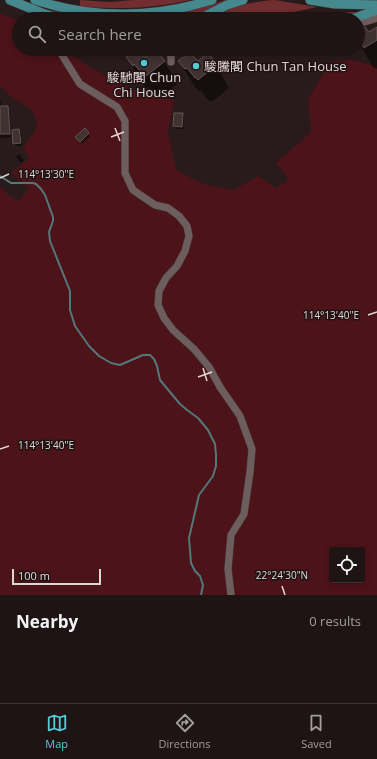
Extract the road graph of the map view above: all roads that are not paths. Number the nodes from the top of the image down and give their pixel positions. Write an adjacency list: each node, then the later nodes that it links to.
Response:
1 (10, 0): 9 (main road)
2 (35, 0): 6 (main road)
3 (212, 0): 11 (main road)
4 (243, 0): 12 (main road)
5 (310, 0): 7 (main road)
6 (53, 3): 10 (main road)
7 (377, 5)
8 (377, 10): 13 (main road)
9 (40, 12)
10 (89, 12)
11 (159, 12)
12 (214, 12)
13 (365, 14)
14 (377, 18): 15 (lane)
15 (365, 22)
16 (63, 56): 19 (lane)
17 (171, 56): 18 (lane)
18 (171, 62)
19 (230, 595)

